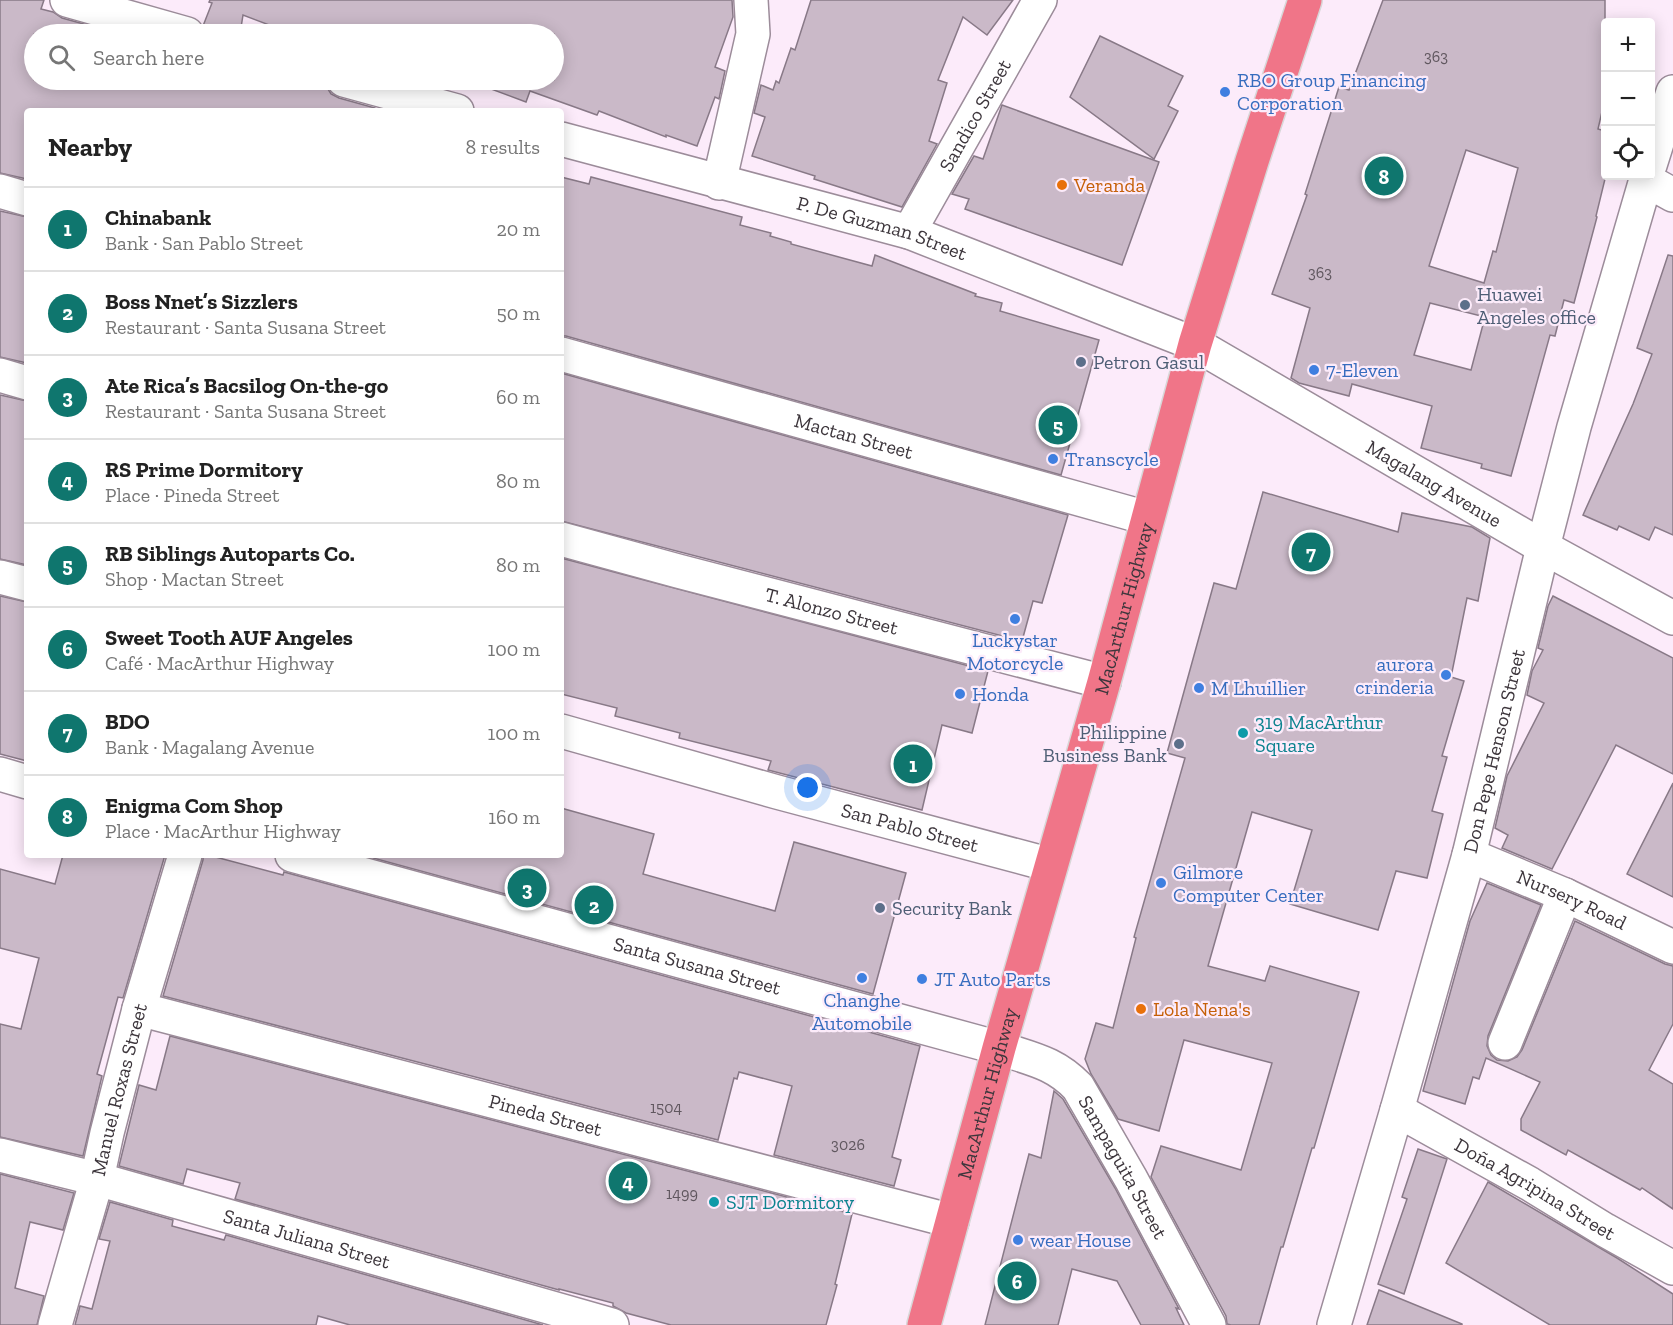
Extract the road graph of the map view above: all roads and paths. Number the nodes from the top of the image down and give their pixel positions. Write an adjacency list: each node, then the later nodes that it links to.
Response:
1 (67, 0): 5 (street)
2 (751, 0): 13 (street)
3 (1040, 0): 16 (street, Sandico Street)
4 (1305, 0): 17 (highway, MacArthur Highway)
5 (152, 24)
6 (365, 90): 8 (street)
7 (1673, 92): 11 (street, Don Pepe Henson Street)
8 (391, 102): 9 (street)
9 (435, 108)
10 (564, 141): 13 (street, P. De Guzman Street)
11 (1655, 174)
12 (1654, 180): 23 (street, Don Pepe Henson Street)
13 (719, 183): 16 (street, P. De Guzman Street)
14 (0, 191): 15 (street)
15 (24, 198)
16 (909, 232): 17 (street, P. De Guzman Street)
17 (1195, 344): 21 (highway, MacArthur Highway); 23 (street, Magalang Avenue)
18 (564, 355): 21 (street, Mactan Street)
19 (0, 375): 20 (street)
20 (24, 382)
21 (1147, 518): 27 (highway, MacArthur Highway)
22 (564, 540): 27 (street, T. Alonzo Street)
23 (1544, 547): 26 (street, Magalang Avenue); 31 (street, Don Pepe Henson Street)
24 (0, 577): 25 (street)
25 (24, 583)
26 (1673, 618)
27 (1104, 682): 34 (highway, MacArthur Highway)
28 (564, 732): 34 (street, San Pablo Street)
29 (0, 774): 30 (street)
30 (24, 781)
31 (1469, 855): 35 (street, Nursery Road); 40 (street, Don Pepe Henson Street)
32 (184, 858): 37 (street, Manuel Roxas Street)
33 (303, 858): 39 (street, Santa Susana Street)
34 (1051, 865): 39 (highway, MacArthur Highway)
35 (1565, 895): 36 (street, Nursery Road); 38 (street)
36 (1673, 947)
37 (139, 1009): 42 (street, Manuel Roxas Street); 43 (street, Pineda Street)
38 (1505, 1043)
39 (999, 1048): 43 (highway, MacArthur Highway); 48 (street, Sampaguita Street)
40 (1397, 1110): 44 (street, Doña Agripina Street); 49 (street, Don Pepe Henson Street)
41 (0, 1155): 42 (street, Santa Juliana Street)
42 (97, 1179): 45 (street, Manuel Roxas Street); 46 (street, Santa Juliana Street)
43 (952, 1221): 47 (highway, MacArthur Highway)
44 (1673, 1268)
45 (55, 1325)
46 (612, 1325)
47 (924, 1325)
48 (1209, 1325)
49 (1334, 1325)

